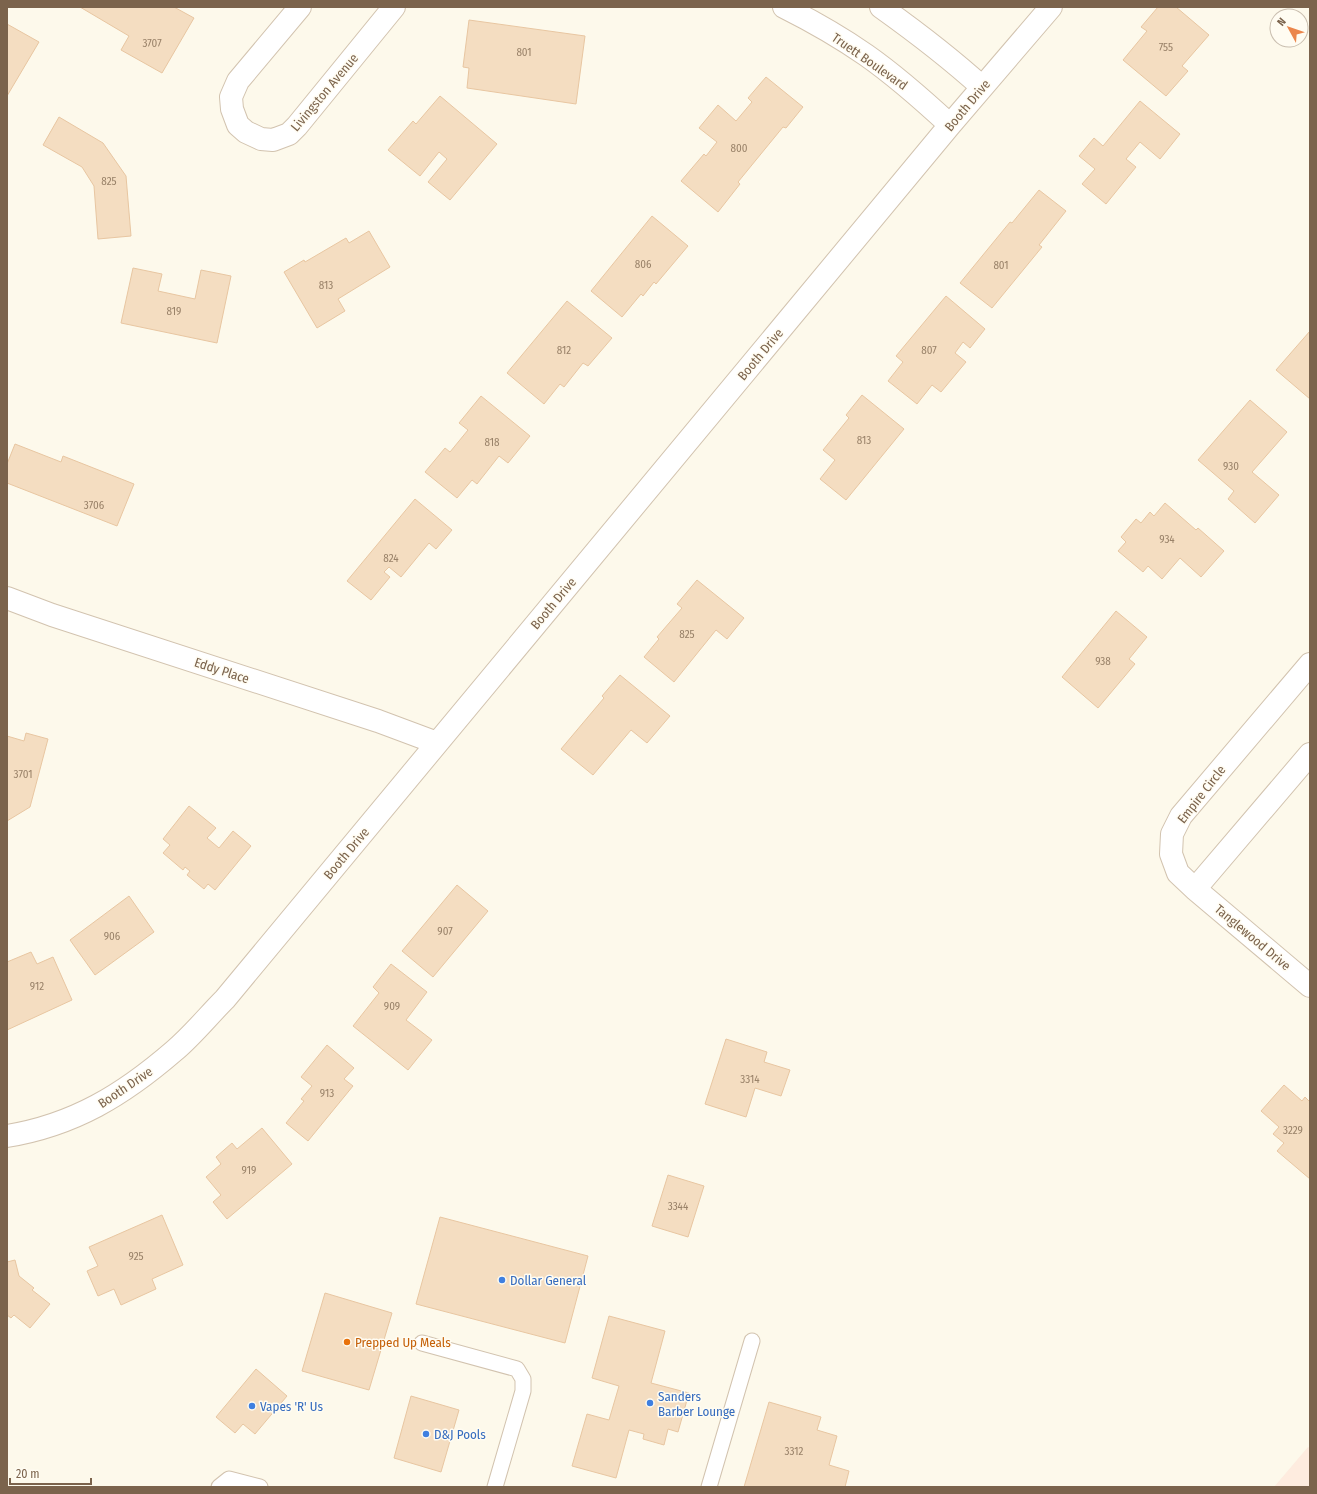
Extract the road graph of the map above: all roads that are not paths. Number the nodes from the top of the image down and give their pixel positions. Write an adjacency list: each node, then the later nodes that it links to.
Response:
1 (300, 7): 2 (street, Livingston Avenue)
2 (394, 7)
3 (784, 7): 7 (street, Truett Boulevard)
4 (881, 7): 6 (street)
5 (1051, 7): 6 (street, Booth Drive)
6 (982, 87): 7 (street, Booth Drive)
7 (950, 125): 10 (street, Booth Drive)
8 (7, 598): 10 (street, Eddy Place)
9 (1310, 664): 12 (street, Empire Circle)
10 (437, 743): 14 (street, Booth Drive)
11 (1310, 754): 12 (street)
12 (1195, 889): 13 (street, Tanglewood Drive)
13 (1310, 986)
14 (7, 1136)
15 (752, 1341): 20 (lane)
16 (422, 1343): 19 (lane)
17 (219, 1487): 18 (lane)
18 (260, 1487)
19 (495, 1487)
20 (709, 1487)

